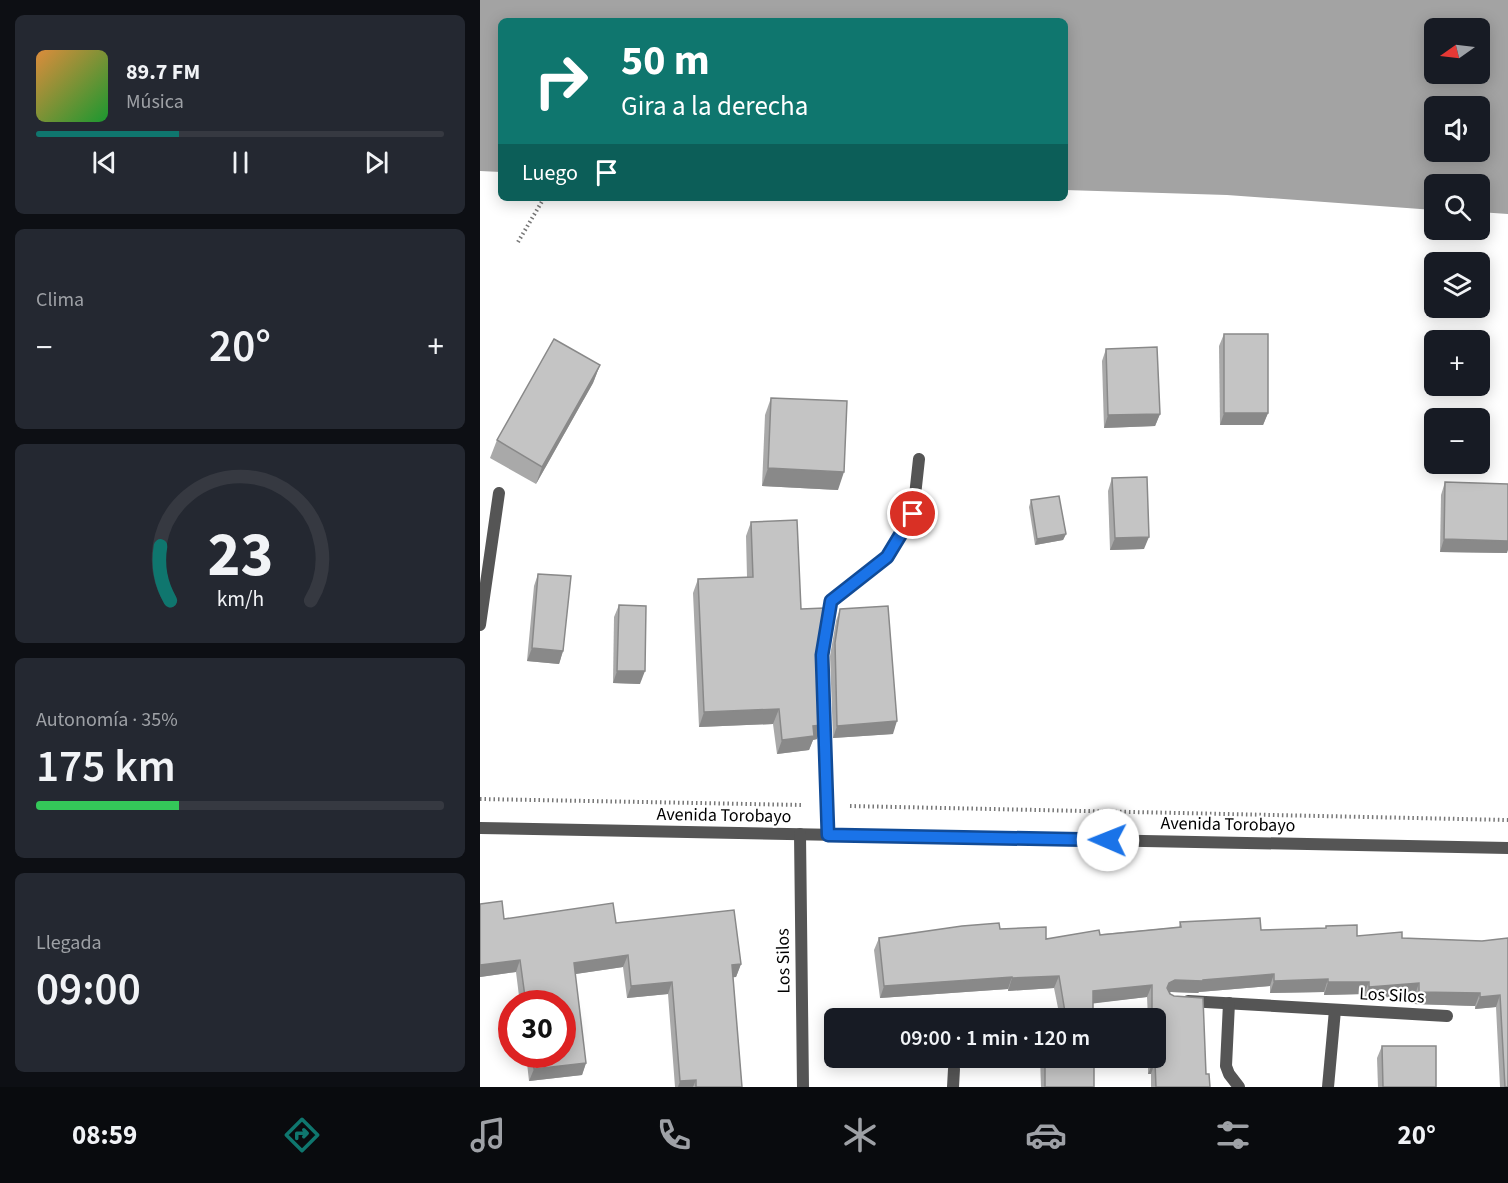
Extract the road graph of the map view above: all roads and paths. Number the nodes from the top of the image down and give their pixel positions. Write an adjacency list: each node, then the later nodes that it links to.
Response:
1 (542, 201): 2 (path)
2 (518, 242)
3 (919, 459): 7 (street)
4 (500, 493): 5 (street)
5 (480, 625)
6 (480, 799): 7 (path)
7 (826, 806): 8 (path); 11 (street)
8 (1508, 820)
9 (480, 828): 10 (street, Avenida Torobayo)
10 (800, 834): 11 (street, Avenida Torobayo); 18 (street, Los Silos)
11 (828, 835): 12 (street, Avenida Torobayo)
12 (1508, 848)
13 (1172, 1000): 14 (street, Los Silos)
14 (1228, 1003): 15 (street, Los Silos); 20 (street)
15 (1335, 1010): 16 (street, Los Silos); 21 (street, Los Silos)
16 (1447, 1016)
17 (954, 1069): 19 (street)
18 (803, 1087)
19 (953, 1087)
20 (1239, 1087)
21 (1328, 1087)

